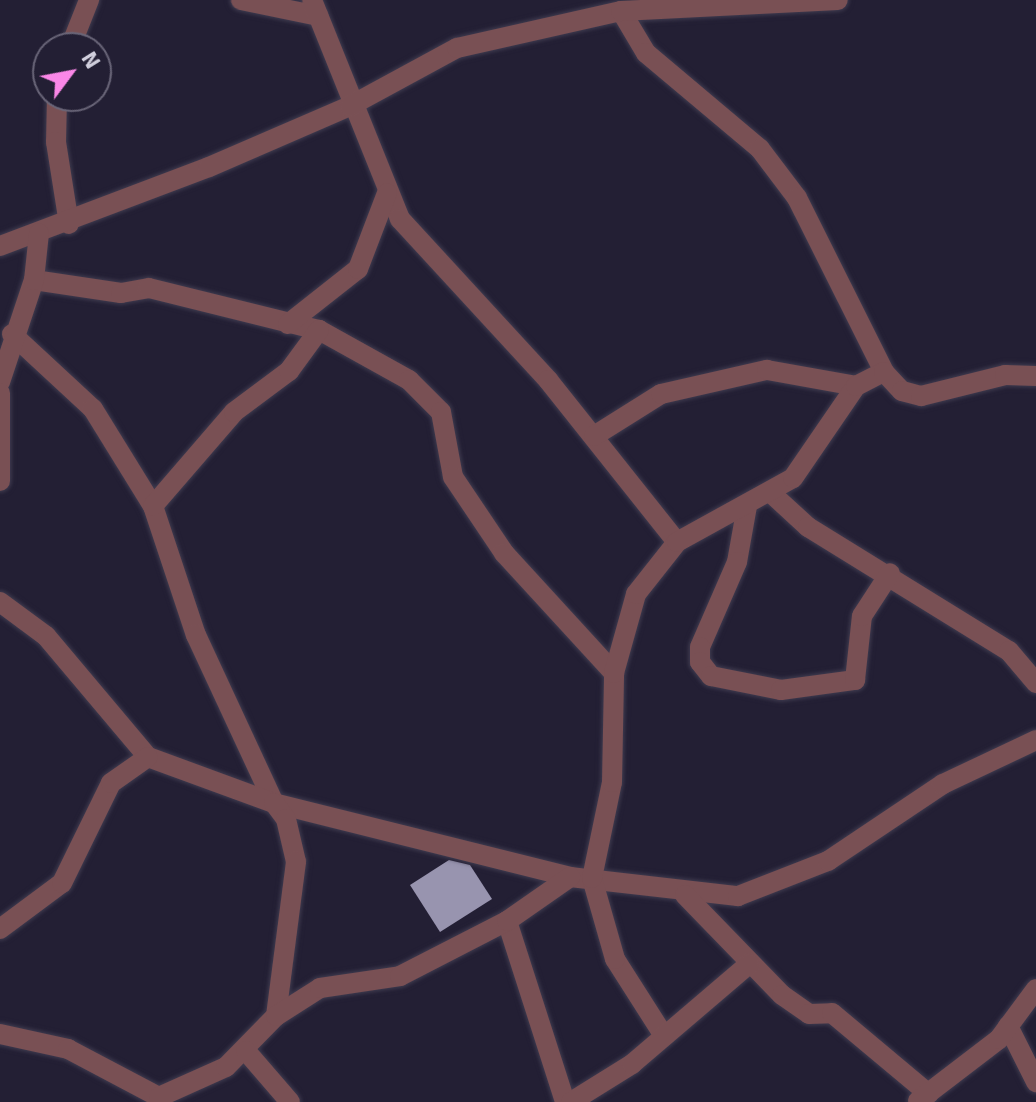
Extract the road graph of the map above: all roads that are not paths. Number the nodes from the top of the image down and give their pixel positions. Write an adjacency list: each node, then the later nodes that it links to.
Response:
1 (89, 0): 6 (street)
2 (241, 0): 4 (street)
3 (838, 0): 5 (street)
4 (315, 8): 7 (street)
5 (621, 11): 7 (street); 17 (street)
6 (76, 32)
7 (350, 106): 9 (street); 10 (street)
8 (57, 112): 10 (street)
9 (387, 193): 14 (street); 22 (street)
10 (69, 224): 11 (street)
11 (39, 233): 12 (street); 13 (street)
12 (0, 246)
13 (34, 280): 14 (street); 16 (street)
14 (288, 324): 15 (street)
15 (319, 330): 25 (street); 30 (street)
16 (12, 334): 19 (street); 25 (street)
17 (884, 372): 18 (street); 20 (street)
18 (1036, 376)
19 (0, 382)
20 (856, 386): 22 (street); 24 (street)
21 (0, 393): 23 (street)
22 (594, 436): 27 (street)
23 (0, 481)
24 (772, 494): 26 (street); 28 (street)
25 (153, 506): 34 (street)
26 (747, 506): 27 (street); 28 (street)
27 (677, 542): 30 (street)
28 (890, 573): 31 (street)
29 (0, 602): 33 (street)
30 (614, 673): 36 (street)
31 (1036, 683)
32 (1036, 740): 37 (street)
33 (148, 757): 34 (street); 39 (street)
34 (274, 803): 35 (street); 42 (street)
35 (570, 877): 36 (street); 38 (street)
36 (592, 878): 37 (street); 45 (street)
37 (685, 895): 40 (street)
38 (507, 921): 42 (street); 51 (street)
39 (0, 929)
40 (749, 964): 45 (street); 48 (street)
41 (1036, 989): 43 (street)
42 (276, 1016): 46 (street)
43 (1008, 1026): 47 (street); 48 (street)
44 (0, 1034): 49 (street)
45 (664, 1036): 51 (street)
46 (246, 1051): 49 (street); 50 (street)
47 (1036, 1082)
48 (922, 1098)
49 (156, 1099)
50 (290, 1102)
51 (568, 1102)

